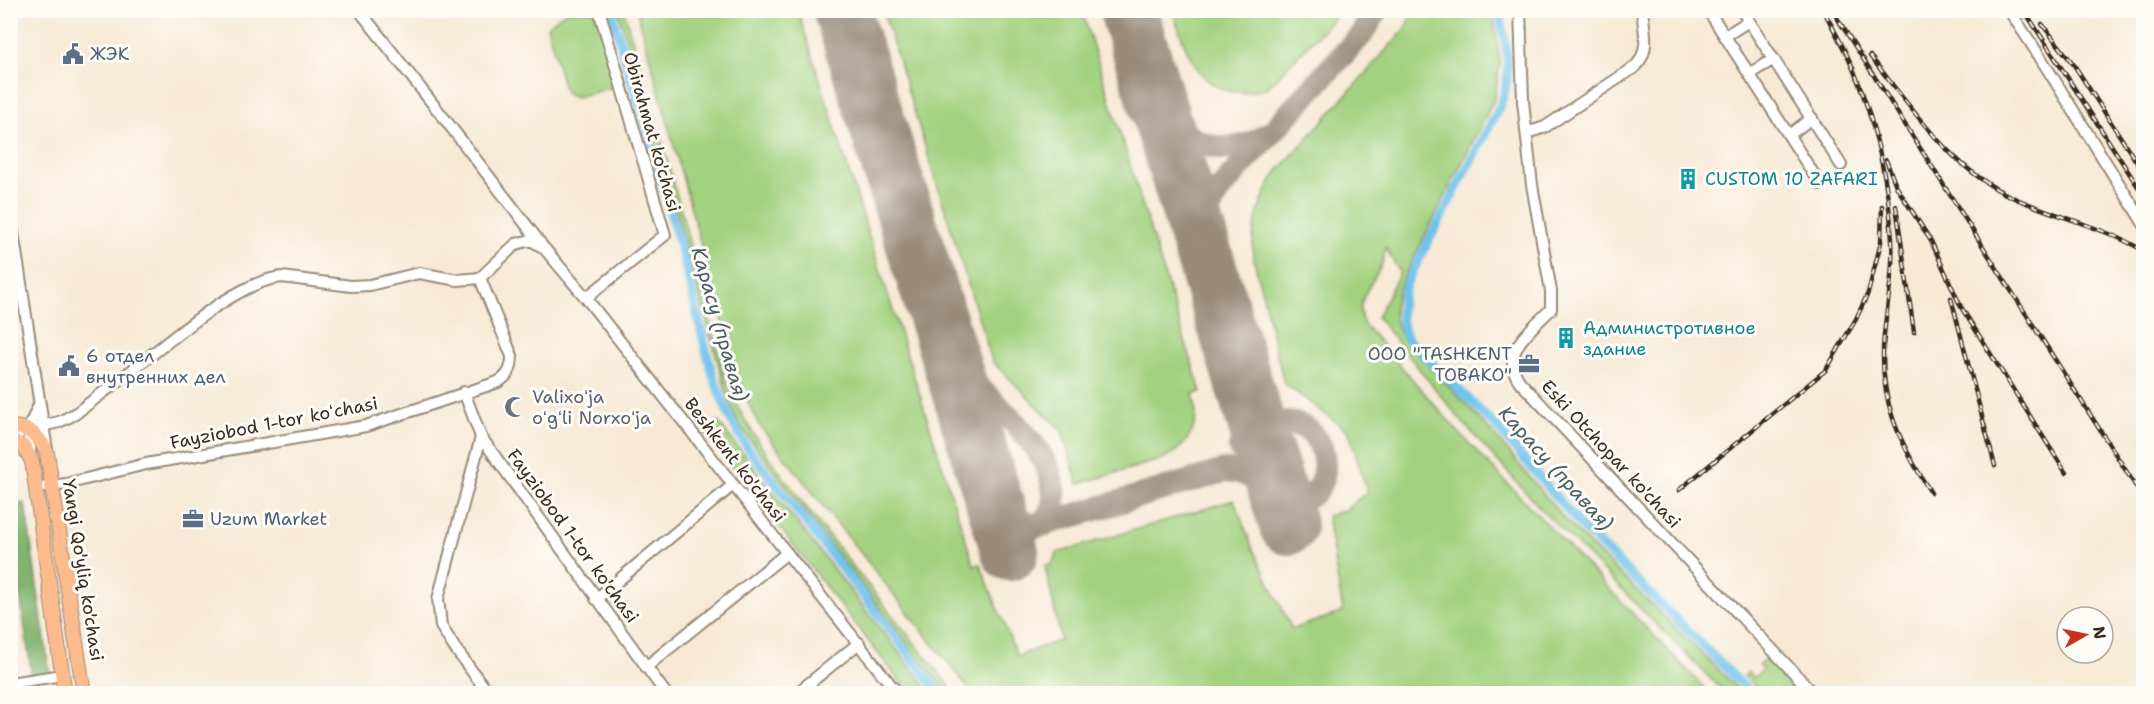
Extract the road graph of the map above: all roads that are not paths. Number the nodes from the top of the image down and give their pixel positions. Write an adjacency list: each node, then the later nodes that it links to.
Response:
1 (358, 10): 19 (street, Beshkent ko'chasi)
2 (599, 10): 23 (street, Obirahmat ko'chasi)
3 (1520, 10): 13 (street, Eski Otchopar ko'chasi)
4 (1642, 10): 13 (street)
5 (1708, 10): 9 (street)
6 (1742, 10): 8 (street)
7 (2009, 10): 18 (street)
8 (1749, 21): 9 (street); 10 (street)
9 (1725, 36): 11 (street)
10 (1774, 59): 11 (street); 12 (street)
11 (1749, 74): 14 (street)
12 (1812, 118): 14 (street); 15 (street)
13 (1526, 130): 48 (street, Eski Otchopar ko'chasi)
14 (1789, 135): 16 (street)
15 (1841, 165)
16 (1820, 184)
17 (10, 213): 25 (street, Yangi Qo'yliq ko'chasi)
18 (2144, 224)
19 (526, 225): 20 (street); 21 (street, Beshkent ko'chasi)
20 (516, 244): 21 (street, Beshkent ko'chasi); 22 (street)
21 (544, 248): 23 (street, Beshkent ko'chasi)
22 (480, 278): 24 (street, Fayziobod 1-tor koʻchasi); 26 (street)
23 (586, 298): 33 (street, Beshkent ko'chasi)
24 (464, 392): 29 (street, Fayziobod 1-tor ko'chasi); 34 (street, Fayziobod 1-tor koʻchasi)
25 (39, 405): 26 (street, Yangi Qo'yliq ko'chasi); 28 (street)
26 (43, 426): 28 (street); 31 (street, Yangi Qo'yliq ko'chasi)
27 (10, 427): 28 (main road)
28 (28, 429): 30 (street); 31 (main road, Yangi Qo'yliq ko'chasi); 32 (street, Yangi Qo'yliq ko'chasi)
29 (481, 437): 37 (street, Fayziobod 1-tor ko'chasi); 44 (street)
30 (10, 439): 32 (main road)
31 (47, 453): 34 (main road, Yangi Qo'yliq ko'chasi)
32 (32, 461): 35 (main road, Yangi Qo'yliq ko'chasi)
33 (733, 485): 36 (street, Beshkent ko'chasi); 37 (street)
34 (52, 486): 35 (street, Fayziobod 1-tor koʻchasi); 43 (main road, Yangi Qo'yliq ko'chasi)
35 (35, 488): 40 (main road, Yangi Qo'yliq ko'chasi)
36 (787, 553): 38 (street, Beshkent ko'chasi); 39 (street)
37 (596, 599): 39 (street, Fayziobod 1-tor ko'chasi)
38 (859, 644): 46 (street); 47 (street, Beshkent ko'chasi)
39 (646, 667): 45 (street, Fayziobod 1-tor ko'chasi)
40 (63, 675): 41 (street); 42 (main road, Yangi Qo'yliq ko'chasi)
41 (10, 683)
42 (65, 693)
43 (84, 693)
44 (489, 693)
45 (666, 693)
46 (796, 693)
47 (898, 693)
48 (1814, 693)

